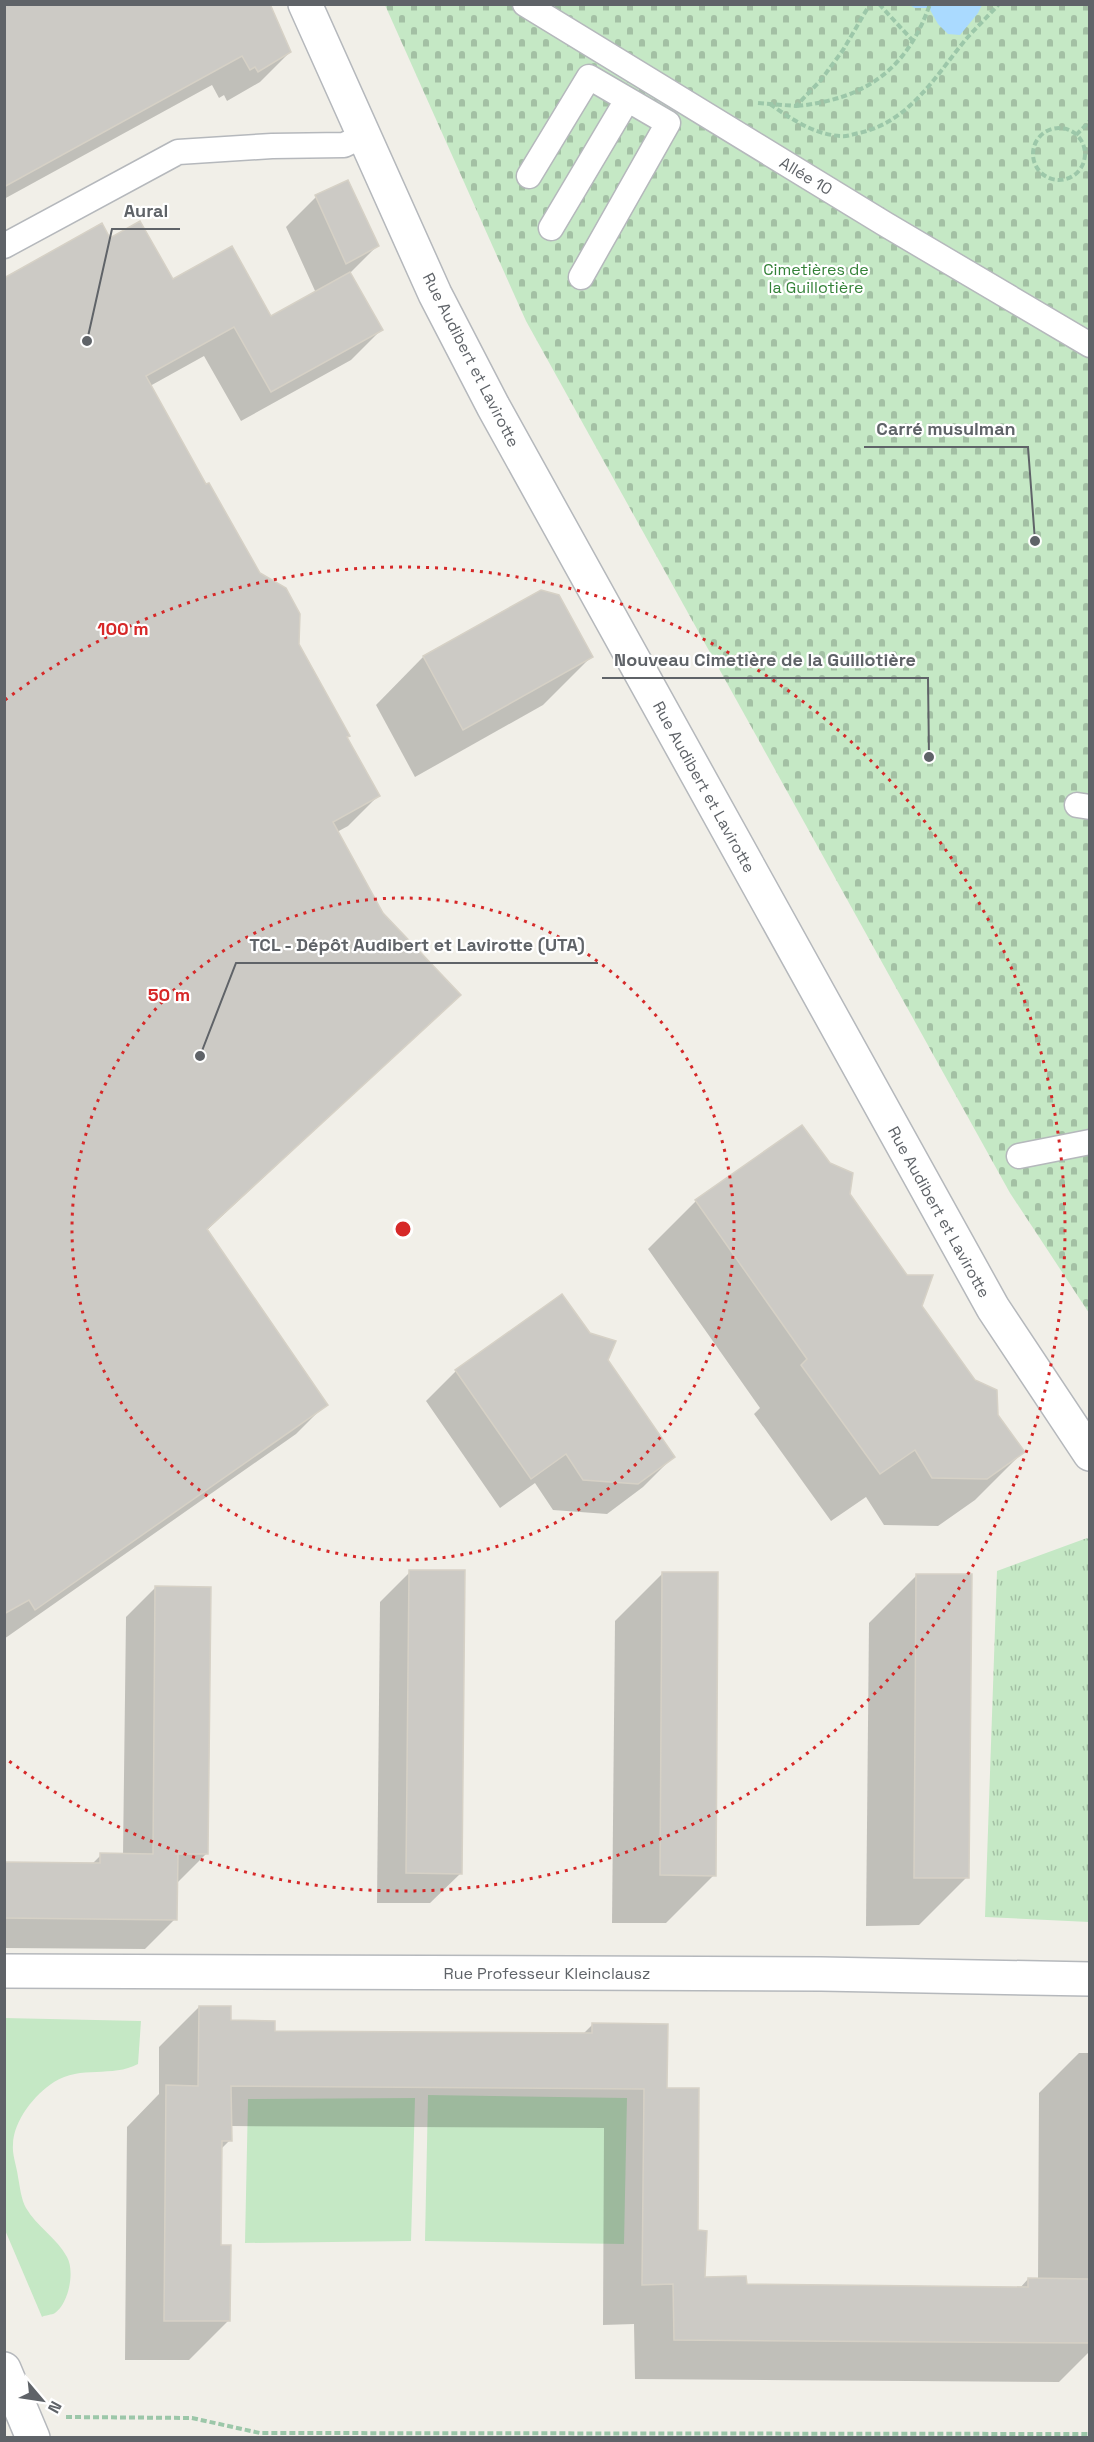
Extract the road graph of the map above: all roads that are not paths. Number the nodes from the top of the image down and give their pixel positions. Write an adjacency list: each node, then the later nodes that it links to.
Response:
1 (305, 4): 5 (street, Rue Audibert et Lavirotte)
2 (525, 4): 3 (lane, Allée 10)
3 (658, 86): 4 (lane); 10 (lane, Allée 10)
4 (636, 105): 6 (lane); 7 (lane); 9 (lane)
5 (365, 135): 8 (lane); 13 (street, Rue Audibert et Lavirotte)
6 (529, 176)
7 (551, 228)
8 (4, 246)
9 (581, 277)
10 (1089, 345)
11 (1089, 1142): 12 (lane)
12 (1019, 1156)
13 (1089, 1454)
14 (4, 1971): 15 (street, Rue Professeur Kleinclausz)
15 (1089, 1979)
16 (4, 2369): 17 (street)
17 (29, 2427)

